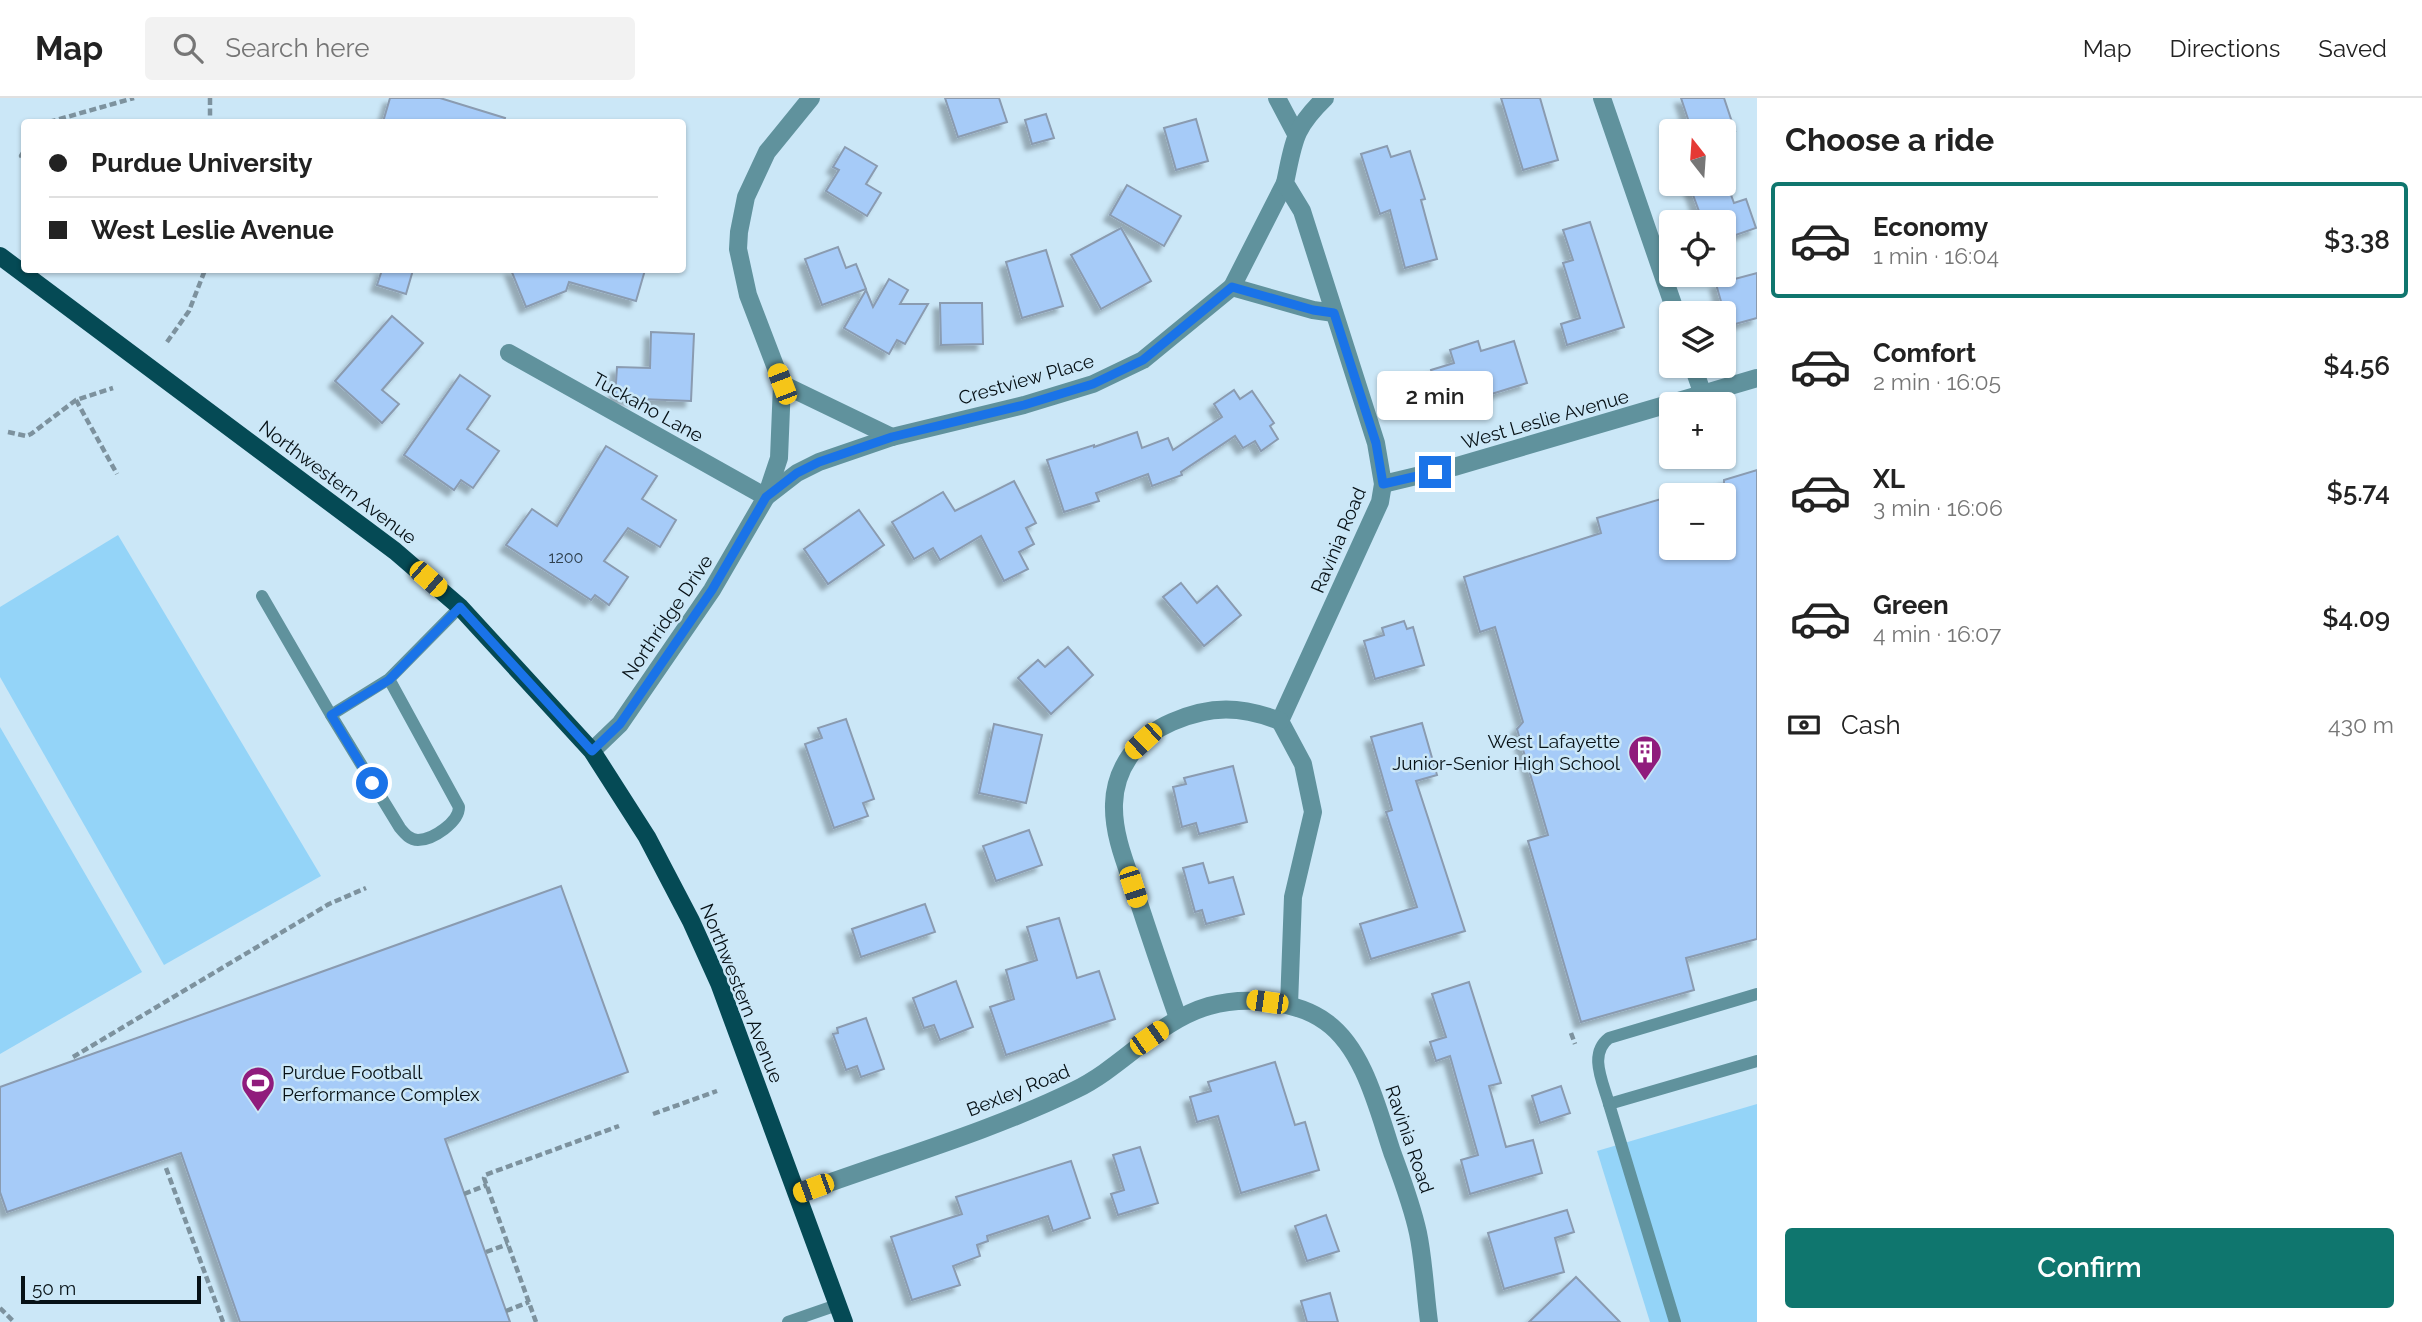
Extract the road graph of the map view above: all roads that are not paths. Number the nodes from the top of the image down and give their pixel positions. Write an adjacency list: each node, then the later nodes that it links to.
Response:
1 (811, 98): 15 (street, Northridge Drive)
2 (1277, 98): 5 (street)
3 (1325, 98): 5 (street)
4 (1602, 98): 11 (street)
5 (1296, 134): 6 (street)
6 (1285, 183): 10 (street, Crestview Place); 12 (street, Ravinia Road)
7 (0, 256): 8 (main road, Northwestern Avenue)
8 (21, 272)
9 (23, 273): 22 (main road, Northwestern Avenue)
10 (1232, 287): 12 (street); 18 (street, Crestview Place)
11 (1672, 301)
12 (1334, 313): 19 (street, Ravinia Road)
13 (509, 354): 20 (street, Tuckaho Lane)
14 (1757, 379): 16 (street, West Leslie Avenue)
15 (782, 384): 18 (street); 20 (street, Northridge Drive)
16 (1713, 392)
17 (1659, 408): 19 (street, West Leslie Avenue)
18 (892, 437): 20 (street, Northridge Drive)
19 (1383, 484): 25 (street, Ravinia Road)
20 (766, 497): 26 (street, Northridge Drive)
21 (262, 596): 24 (lane)
22 (460, 607): 23 (lane); 26 (main road, Northwestern Avenue)
23 (389, 680): 24 (lane); 24 (lane)
24 (331, 715)
25 (1280, 721): 28 (street); 29 (street)
26 (592, 751): 32 (main road, Northwestern Avenue)
27 (1757, 994): 31 (lane)
28 (1289, 1005): 29 (street, Ravinia Road); 35 (street, Ravinia Road)
29 (1178, 1018): 32 (street, Bexley Road)
30 (1757, 1061): 31 (lane)
31 (1609, 1104): 36 (lane)
32 (798, 1194): 33 (main road, Northwestern Avenue)
33 (840, 1314): 34 (lane)
34 (788, 1322)
35 (1429, 1322)
36 (1675, 1322)

